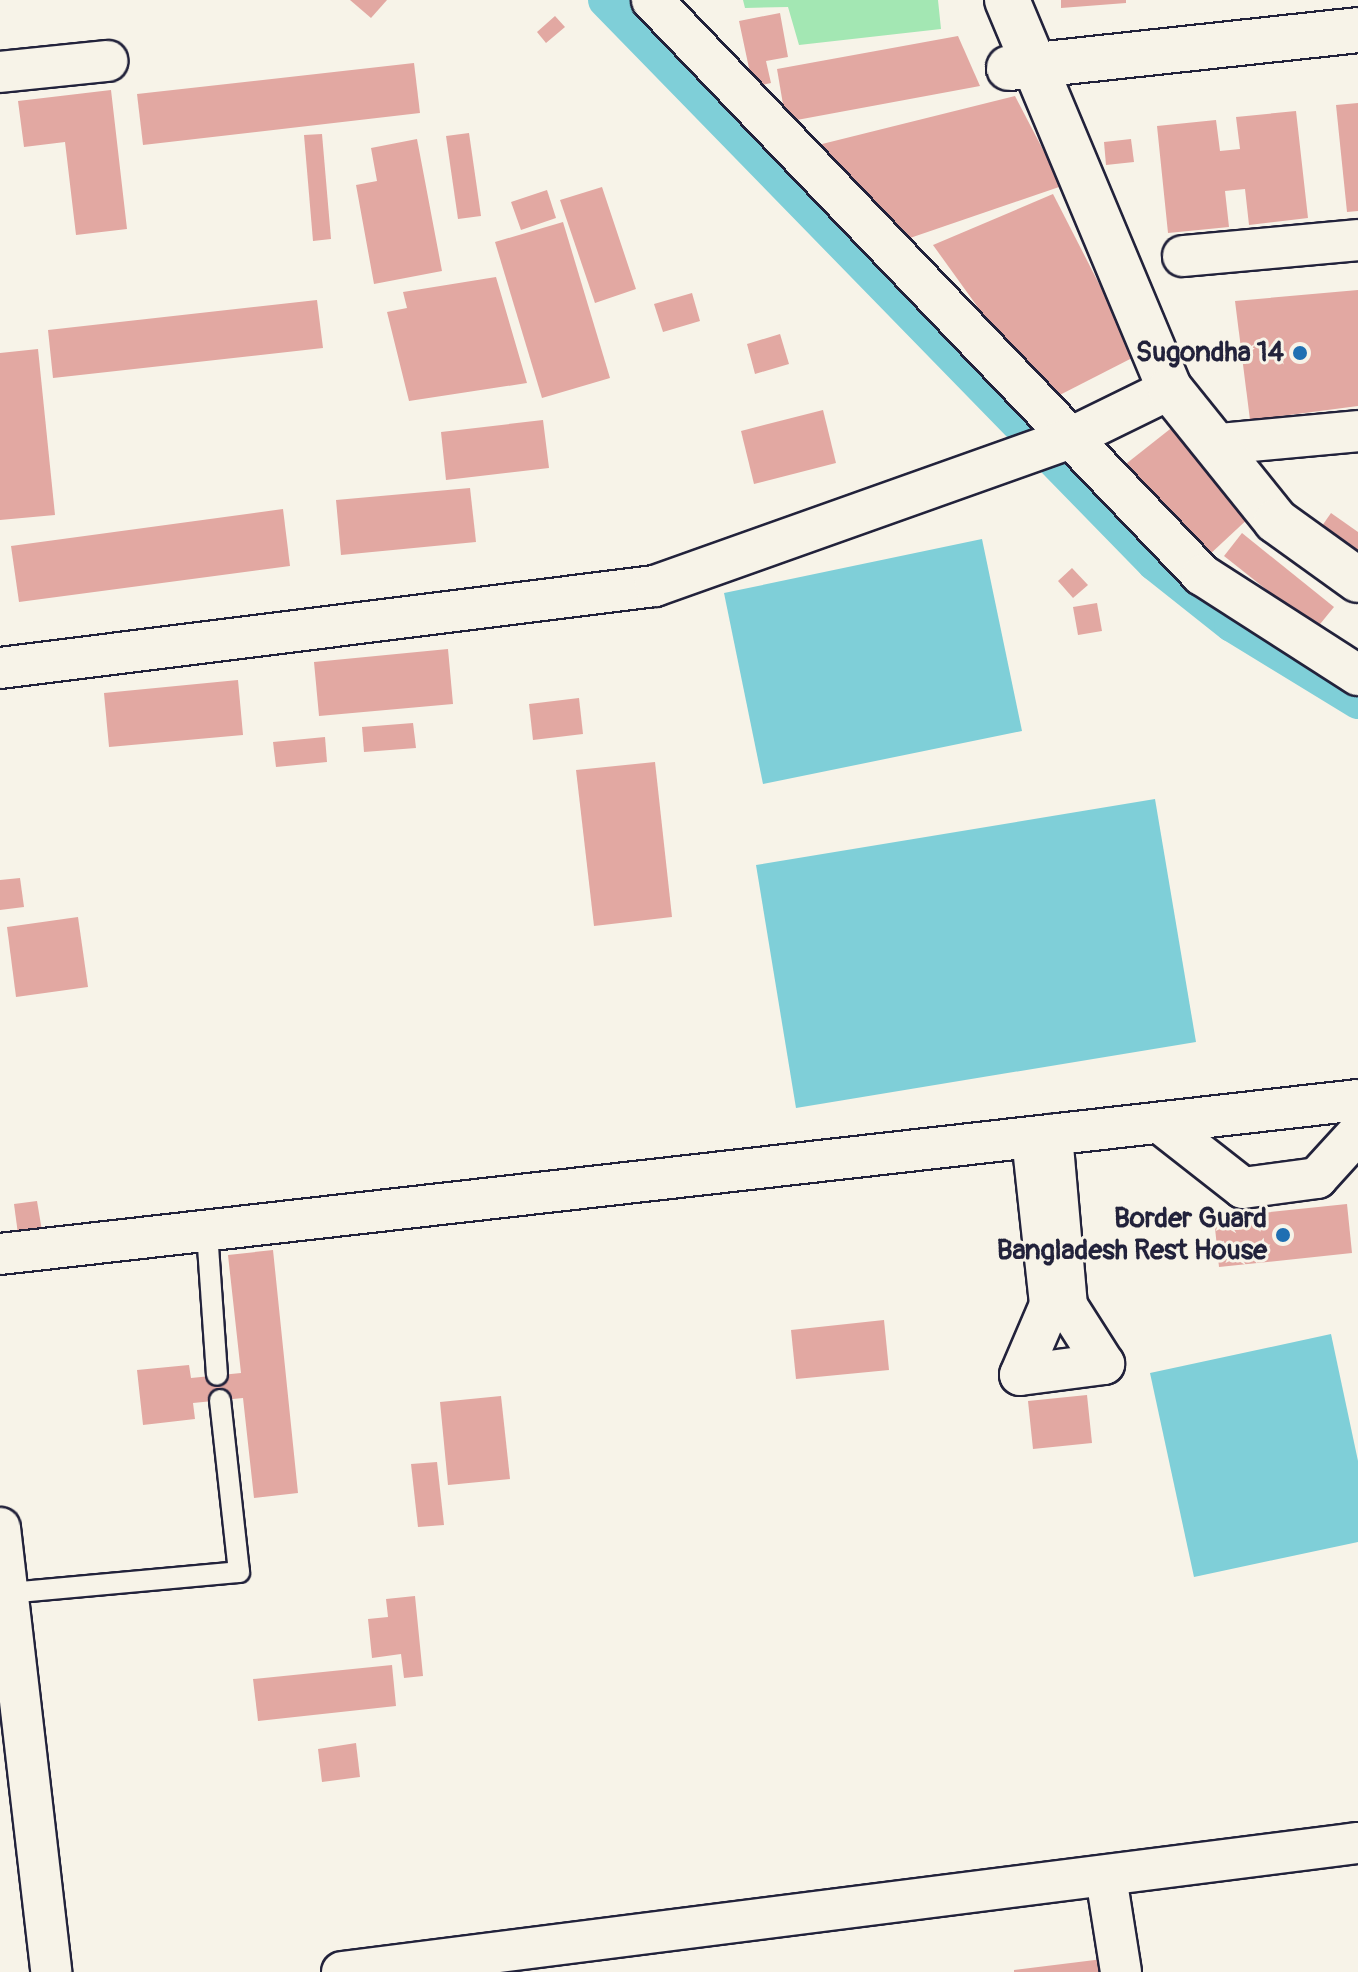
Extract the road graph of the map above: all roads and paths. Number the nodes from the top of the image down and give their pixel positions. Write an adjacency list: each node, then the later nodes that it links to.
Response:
1 (652, 0): 12 (street)
2 (984, 0): 6 (street)
3 (1007, 0): 6 (street)
4 (1358, 30): 6 (street)
5 (107, 61): 7 (street)
6 (1033, 71): 10 (street)
7 (0, 72)
8 (1358, 240): 9 (street)
9 (1183, 256)
10 (1170, 389): 12 (street); 13 (street)
11 (1358, 431): 13 (street)
12 (1065, 440): 15 (street); 16 (street)
13 (1219, 444): 14 (street)
14 (1358, 580)
15 (0, 668)
16 (1358, 675)
17 (1358, 1100): 18 (street)
18 (1160, 1123): 19 (street); 20 (street)
19 (1358, 1133)
20 (1042, 1136): 20 (street); 21 (street)
21 (207, 1232): 22 (street); 23 (lane)
22 (0, 1254)
23 (217, 1375)
24 (220, 1400): 26 (lane)
25 (0, 1528): 26 (street)
26 (9, 1593): 29 (street)
27 (1358, 1843): 28 (street)
28 (1106, 1877): 30 (street); 31 (street)
29 (51, 1972)
30 (342, 1972)
31 (1121, 1972)

